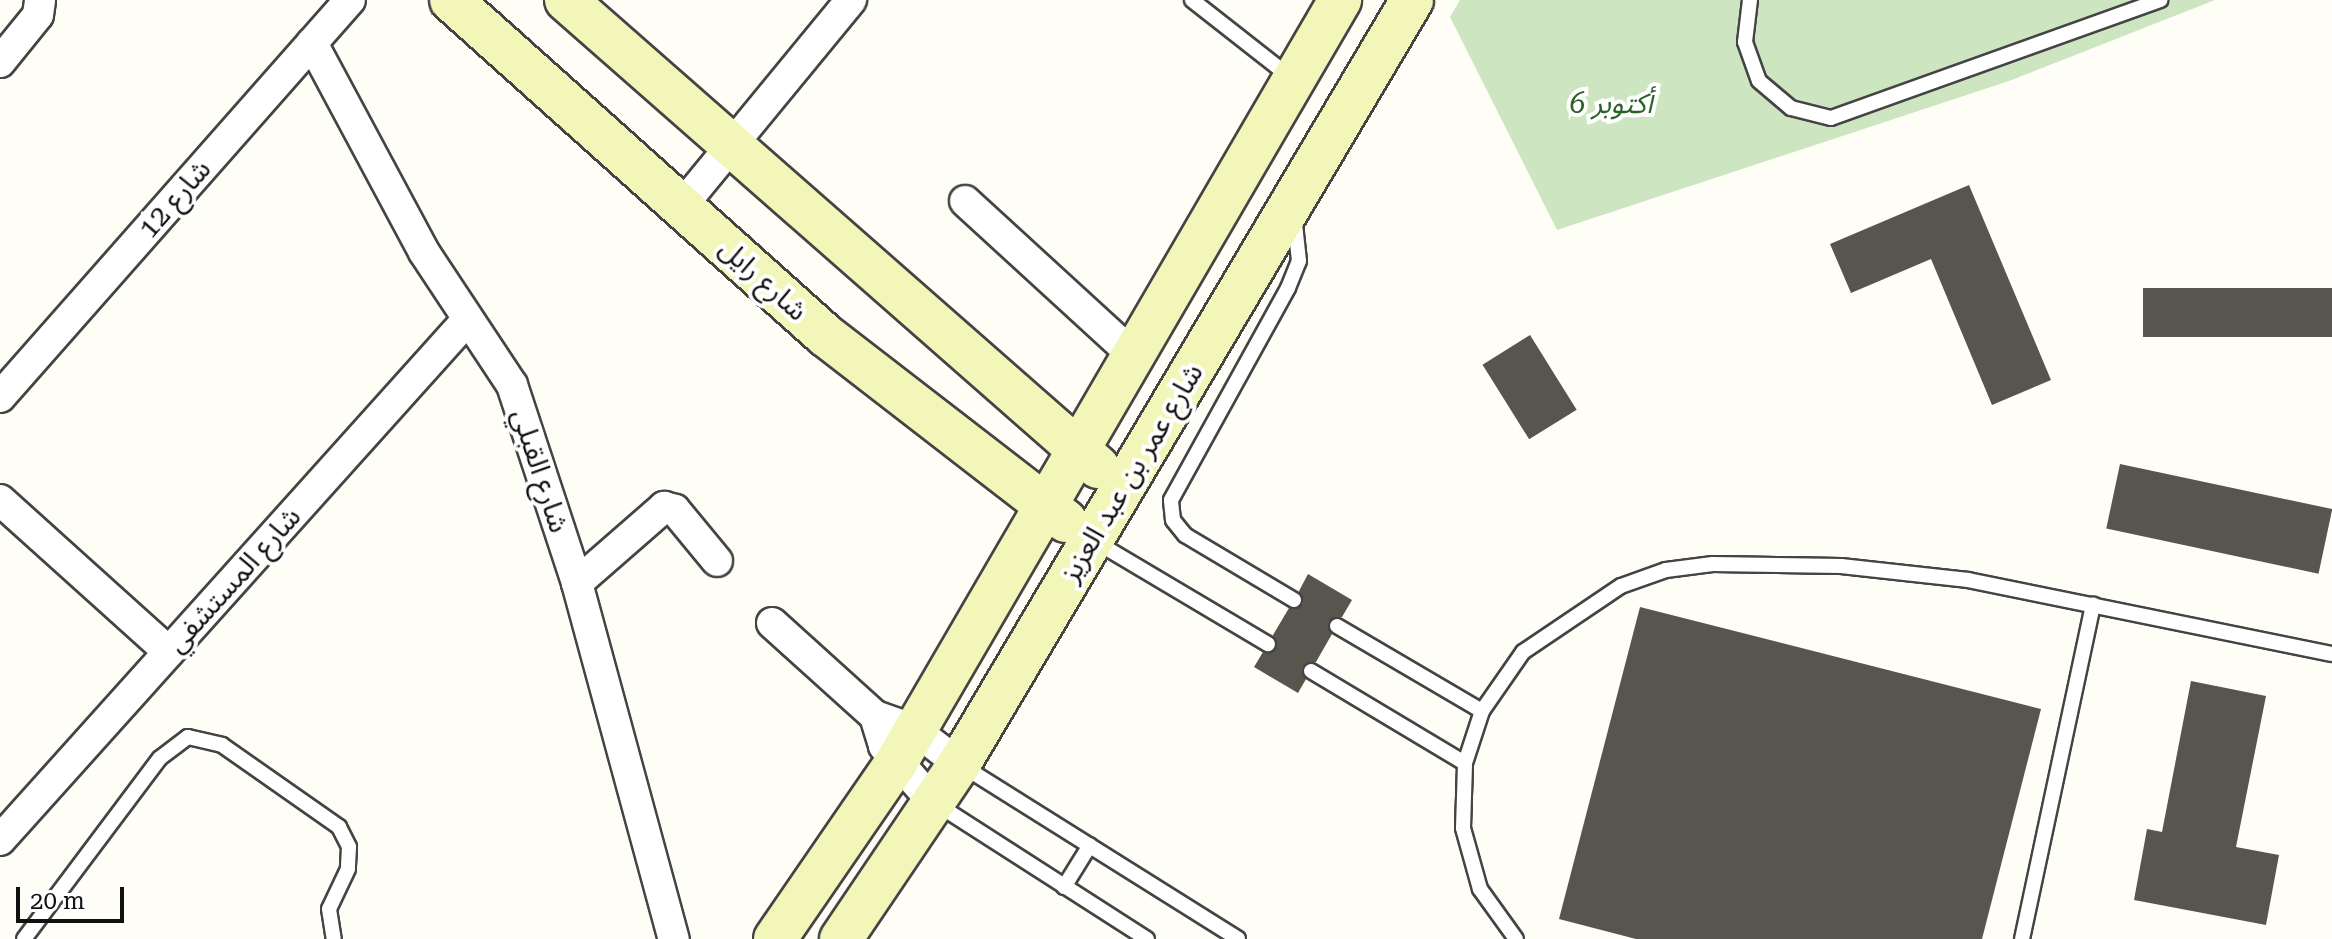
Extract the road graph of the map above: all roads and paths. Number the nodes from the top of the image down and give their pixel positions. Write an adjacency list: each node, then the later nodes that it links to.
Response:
1 (40, 0): 12 (street)
2 (350, 0): 11 (street, شارع 12)
3 (451, 0): 17 (main road, شارع رايل)
4 (566, 0): 14 (main road)
5 (851, 0): 14 (street)
6 (1192, 0): 13 (lane)
7 (1340, 0): 13 (main road, شارع عمر بن عبد العزيز)
8 (1412, 0): 16 (main road, شارع عمر بن عبد العزيز)
9 (1750, 0): 10 (lane)
10 (2161, 0)
11 (312, 43): 18 (street, شارع القبلي); 20 (street, شارع 12)
12 (0, 62)
13 (1293, 79): 19 (main road, شارع عمر بن عبد العزيز)
14 (731, 146): 17 (street); 21 (main road)
15 (965, 201): 19 (street)
16 (1291, 204): 22 (main road, شارع عمر بن عبد العزيز); 28 (lane)
17 (681, 207): 24 (main road, شارع رايل)
18 (468, 319): 27 (street, شارع القبلي); 33 (street, شارع المستشفي)
19 (1133, 355): 21 (main road, شارع عمر بن عبد العزيز)
20 (0, 397)
21 (1077, 449): 22 (main road); 24 (main road, شارع عمر بن عبد العزيز)
22 (1123, 489): 25 (main road, شارع عمر بن عبد العزيز)
23 (0, 500): 33 (street)
24 (1044, 506): 25 (main road, شارع رايل); 37 (main road, شارع عمر بن عبد العزيز)
25 (1092, 540): 32 (lane); 39 (main road, شارع عمر بن عبد العزيز)
26 (717, 561): 27 (street)
27 (577, 583): 46 (street, شارع القبلي)
28 (1294, 600)
29 (2093, 604): 34 (lane); 36 (lane); 52 (lane)
30 (772, 623): 37 (street)
31 (1337, 626): 36 (lane)
32 (1268, 644)
33 (169, 652): 41 (street, شارع المستشفي)
34 (2332, 654)
35 (1311, 671): 38 (lane)
36 (1482, 711): 38 (lane)
37 (905, 747): 39 (street); 40 (street); 47 (main road, شارع عمر بن عبد العزيز)
38 (1465, 763): 51 (lane)
39 (959, 764): 40 (main road, شارع عمر بن عبد العزيز); 42 (lane)
40 (934, 803): 43 (lane); 48 (main road, شارع عمر بن عبد العزيز)
41 (0, 840)
42 (1090, 845): 43 (lane); 50 (lane)
43 (1064, 887): 49 (lane)
44 (24, 939): 45 (lane)
45 (334, 939)
46 (674, 939)
47 (775, 939)
48 (841, 939)
49 (1147, 939)
50 (1238, 939)
51 (1516, 939)
52 (2022, 939)

